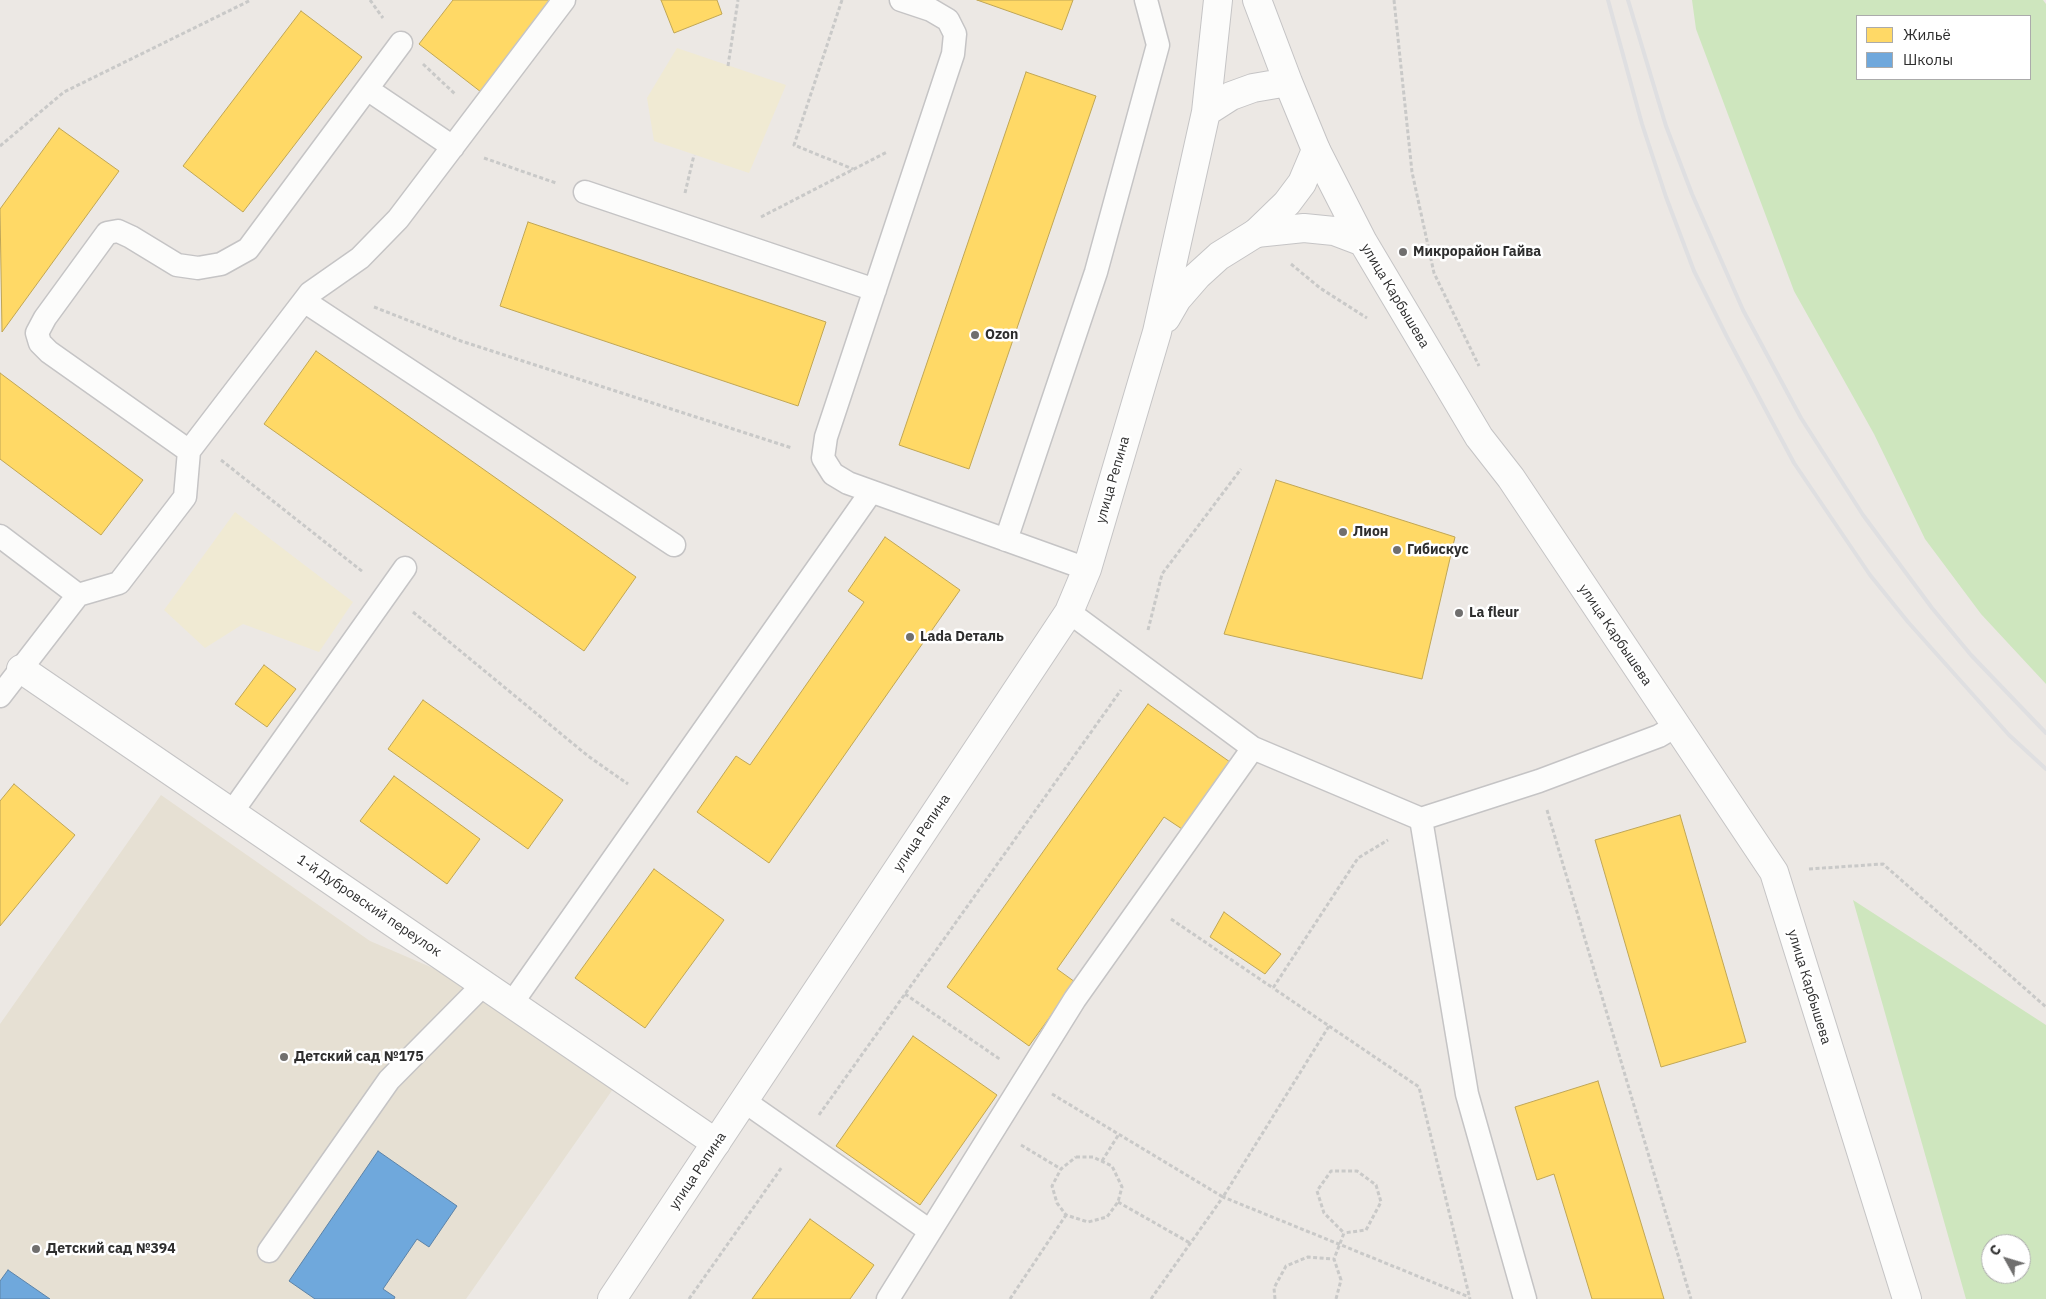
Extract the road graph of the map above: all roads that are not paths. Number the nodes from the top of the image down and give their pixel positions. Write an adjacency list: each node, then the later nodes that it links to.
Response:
1 (564, 0): 10 (lane)
2 (901, 0): 15 (lane)
3 (1146, 0): 21 (lane)
4 (1218, 0): 9 (street)
5 (1258, 0): 7 (street, улица Карбышева)
6 (401, 43): 8 (lane)
7 (1288, 82): 9 (street); 11 (street, улица Карбышева)
8 (367, 89): 10 (lane); 18 (lane)
9 (1206, 112): 17 (street)
10 (453, 147): 16 (lane)
11 (1316, 150): 13 (street); 14 (street, улица Карбышева)
12 (585, 192): 15 (lane)
13 (1256, 233): 14 (street); 17 (street)
14 (1363, 242): 29 (street, улица Карбышева)
15 (875, 290): 19 (lane)
16 (304, 301): 18 (lane); 22 (lane)
17 (1157, 332): 24 (street, улица Репина)
18 (189, 451): 25 (lane)
19 (871, 492): 21 (lane); 34 (lane)
20 (0, 536): 25 (lane)
21 (1006, 540): 24 (lane)
22 (674, 545)
23 (405, 568): 31 (lane)
24 (1087, 569): 26 (street, улица Репина)
25 (78, 595): 27 (lane)
26 (1069, 612): 30 (lane); 35 (street, улица Репина)
27 (21, 669): 28 (lane); 31 (street, 1-й Дубровский переулок)
28 (0, 696)
29 (1676, 726): 32 (lane); 42 (street, улица Карбышева)
30 (1253, 748): 32 (lane); 37 (lane)
31 (232, 812): 33 (street, 1-й Дубровский переулок)
32 (1420, 820): 41 (lane)
33 (484, 984): 34 (street, 1-й Дубровский переулок); 38 (lane)
34 (512, 1003): 36 (street, 1-й Дубровский переулок)
35 (744, 1101): 36 (street, улица Репина); 37 (lane)
36 (716, 1143): 39 (street, улица Репина)
37 (930, 1232): 40 (lane)
38 (269, 1251)
39 (612, 1299)
40 (888, 1299)
41 (1525, 1299)
42 (1906, 1299)

